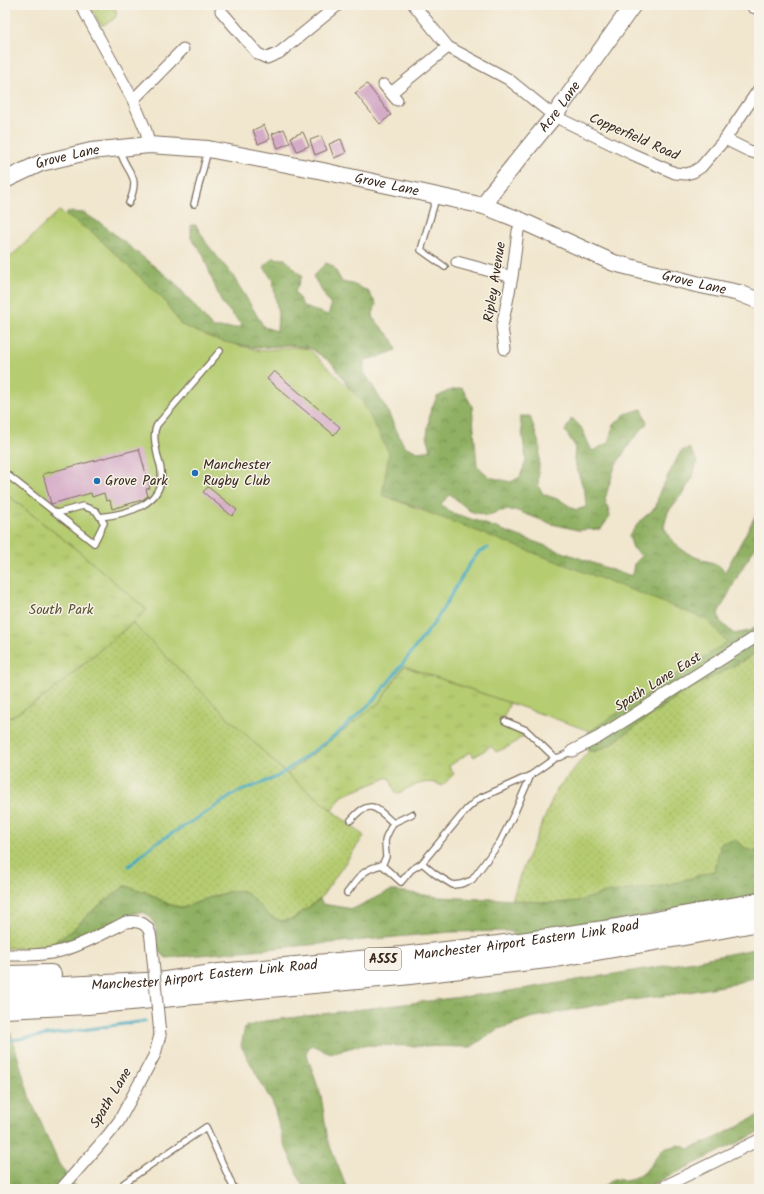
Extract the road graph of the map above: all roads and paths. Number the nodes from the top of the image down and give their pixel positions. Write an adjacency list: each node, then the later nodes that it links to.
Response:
1 (81, 5): 10 (street)
2 (338, 5): 5 (street)
3 (414, 5): 6 (street)
4 (633, 5): 11 (main road, Acre Lane)
5 (221, 11)
6 (448, 47): 9 (street); 11 (street, Copperfield Road)
7 (183, 49): 10 (street)
8 (759, 88): 12 (street, Copperfield Road)
9 (391, 93)
10 (133, 100): 13 (street)
11 (554, 116): 12 (street, Copperfield Road); 21 (main road, Acre Lane)
12 (724, 139): 16 (street)
13 (148, 145): 14 (main road, Grove Lane); 15 (main road, Grove Lane)
14 (120, 148): 17 (main road, Grove Lane); 19 (lane)
15 (208, 150): 18 (main road, Grove Lane); 20 (lane)
16 (759, 154)
17 (5, 178)
18 (436, 195): 21 (main road, Grove Lane); 24 (lane)
19 (129, 203)
20 (194, 204)
21 (484, 206): 22 (main road, Grove Lane)
22 (522, 221): 25 (street, Ripley Avenue); 26 (main road, Grove Lane)
23 (457, 262): 25 (street)
24 (445, 267)
25 (512, 277): 27 (street, Ripley Avenue)
26 (759, 301)
27 (505, 350)
28 (220, 351): 31 (lane)
29 (5, 473): 30 (lane)
30 (57, 513): 31 (lane); 31 (lane)
31 (100, 517)
32 (759, 635): 34 (street, Spath Lane East)
33 (505, 721): 35 (lane)
34 (572, 751): 35 (lane)
35 (555, 758): 36 (lane)
36 (531, 775): 40 (lane); 40 (lane)
37 (412, 814): 39 (lane)
38 (351, 820): 39 (lane)
39 (393, 822): 41 (lane)
40 (422, 863): 41 (lane)
41 (382, 865): 42 (lane)
42 (347, 893)
43 (759, 902): 46 (highway, Manchester Airport Eastern Link Road / A555)
44 (759, 921): 49 (highway, Manchester Airport Eastern Link Road / A555)
45 (5, 955): 53 (street, Spath Lane, bridge)
46 (219, 974): 47 (highway); 48 (highway, Manchester Airport Eastern Link Road / A555)
47 (5, 976)
48 (5, 990)
49 (87, 1004): 50 (highway, Manchester Airport Eastern Link Road / A555); 51 (highway)
50 (5, 1008)
51 (5, 1014)
52 (759, 1140): 56 (street)
53 (62, 1189)
54 (129, 1189): 55 (lane)
55 (234, 1189)
56 (659, 1189)

